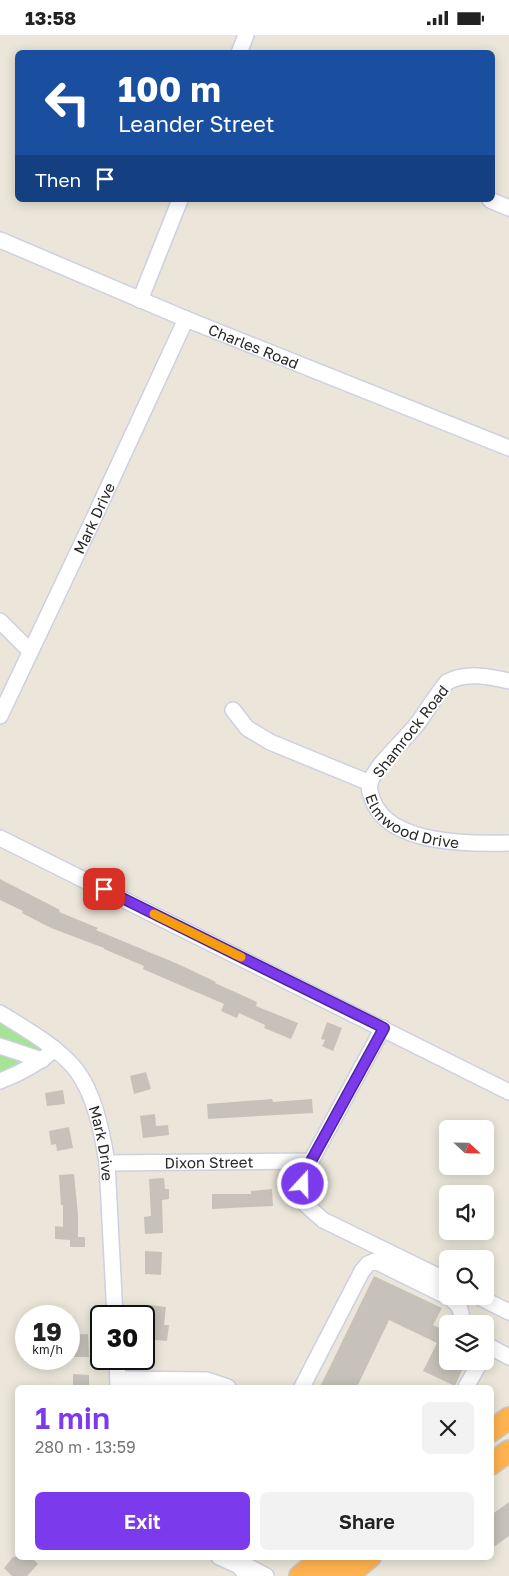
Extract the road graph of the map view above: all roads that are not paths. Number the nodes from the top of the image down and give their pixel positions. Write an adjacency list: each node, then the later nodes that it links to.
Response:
1 (246, 35): 2 (street)
2 (240, 50)
3 (179, 202): 7 (street)
4 (495, 202): 5 (street)
5 (509, 208)
6 (0, 240): 7 (street, Charles Road)
7 (140, 300): 8 (street, Charles Road)
8 (186, 319): 9 (street, Charles Road); 11 (street, Mark Drive)
9 (509, 448)
10 (0, 621): 11 (street)
11 (30, 651): 14 (street, Mark Drive)
12 (509, 681): 15 (street, Shamrock Road)
13 (233, 710): 15 (street, Elmwood Drive)
14 (0, 716)
15 (370, 783): 17 (street, Elmwood Drive)
16 (0, 838): 19 (street)
17 (509, 843)
18 (0, 1013): 21 (street, Mark Drive)
19 (384, 1028): 24 (street); 25 (street)
20 (0, 1046): 22 (street)
21 (55, 1049): 22 (street); 26 (street, Mark Drive)
22 (42, 1061): 23 (street)
23 (0, 1081)
24 (509, 1092)
25 (312, 1161): 26 (street, Dixon Street); 27 (street)
26 (107, 1163): 30 (street, Mark Drive)
27 (377, 1254): 28 (street); 32 (street); 40 (street)
28 (439, 1278)
29 (494, 1304): 31 (street)
30 (114, 1305)
31 (509, 1312)
32 (462, 1315)
33 (494, 1351): 34 (street)
34 (509, 1357)
35 (117, 1370): 37 (street)
36 (475, 1370): 41 (street)
37 (118, 1383): 38 (street)
38 (191, 1384): 39 (street)
39 (222, 1385)
40 (303, 1385)
41 (467, 1385)
42 (509, 1418): 43 (highway)
43 (494, 1429)
44 (509, 1451): 45 (highway)
45 (494, 1462)
46 (224, 1560): 50 (street)
47 (320, 1560): 52 (highway)
48 (365, 1560): 49 (highway)
49 (350, 1570): 53 (highway)
50 (243, 1571): 51 (street)
51 (266, 1576)
52 (300, 1576)
53 (327, 1576)

